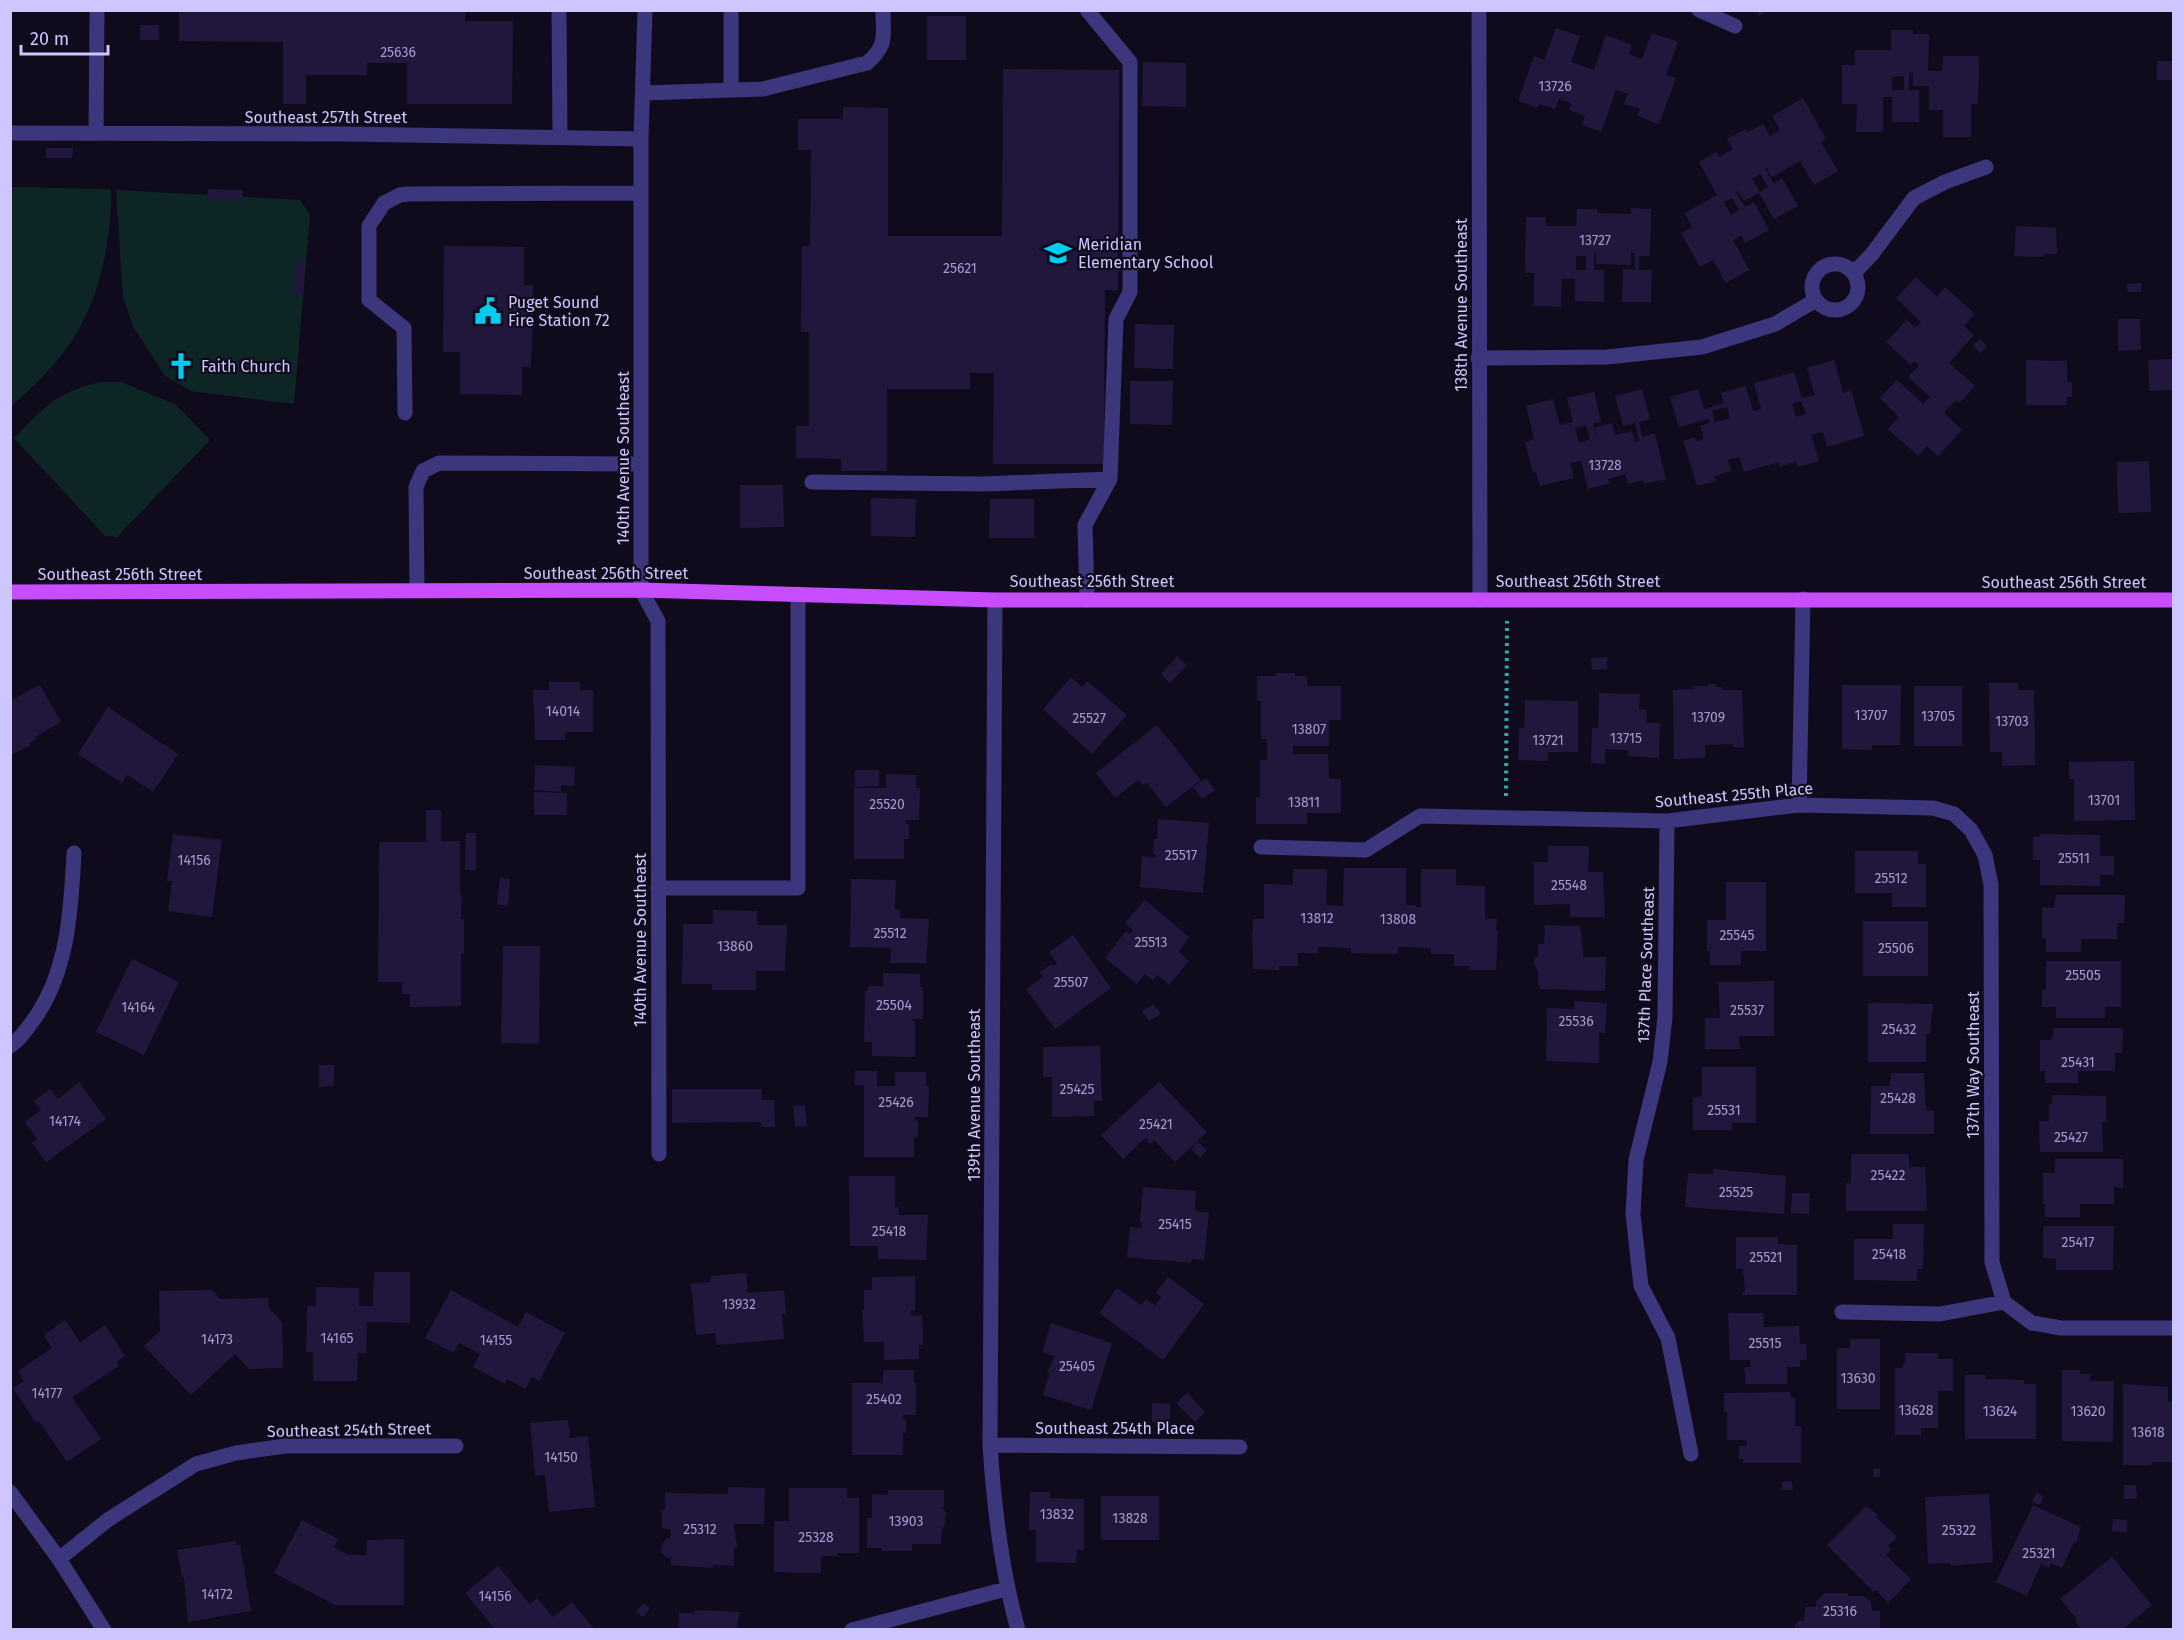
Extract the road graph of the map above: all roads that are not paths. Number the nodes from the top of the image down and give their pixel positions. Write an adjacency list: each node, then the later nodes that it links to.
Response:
1 (97, 10): 13 (street)
2 (559, 10): 14 (street)
3 (645, 10): 11 (street, 140th Avenue Southeast)
4 (730, 10): 10 (street)
5 (883, 10): 10 (street)
6 (1087, 10): 23 (street)
7 (1479, 10): 20 (street, 138th Avenue Southeast)
8 (1699, 10): 9 (street)
9 (1735, 26)
10 (731, 90): 11 (street)
11 (644, 93): 15 (street, 140th Avenue Southeast)
12 (10, 133): 13 (street, Southeast 257th Street)
13 (96, 134): 14 (street, Southeast 257th Street)
14 (560, 137): 15 (street, Southeast 257th Street)
15 (641, 139): 17 (street, 140th Avenue Southeast)
16 (1986, 167): 18 (street)
17 (641, 193): 21 (street); 22 (street, 140th Avenue Southeast)
18 (1854, 273): 19 (street); 19 (street)
19 (1816, 300): 20 (street)
20 (1478, 358): 32 (street, 138th Avenue Southeast)
21 (405, 413)
22 (641, 464): 25 (street); 26 (street, 140th Avenue Southeast)
23 (1110, 479): 24 (street); 31 (street)
24 (812, 482)
25 (417, 590): 26 (main road, Southeast 256th Street); 27 (main road, Southeast 256th Street)
26 (641, 590): 28 (main road, Southeast 256th Street); 39 (street, 140th Avenue Southeast)
27 (10, 592)
28 (798, 594): 30 (main road, Southeast 256th Street); 39 (street)
29 (1803, 599): 32 (main road, Southeast 256th Street); 33 (main road, Southeast 256th Street); 34 (street)
30 (995, 600): 31 (main road, Southeast 256th Street); 45 (street, 139th Avenue Southeast)
31 (1087, 600): 32 (main road, Southeast 256th Street)
32 (1480, 600)
33 (2174, 600)
34 (1799, 805): 35 (street, Southeast 255th Place); 36 (street, Southeast 255th Place)
35 (1667, 821): 37 (street, Southeast 255th Place); 48 (street, 137th Place Southeast)
36 (1971, 830): 42 (street, 137th Way Southeast)
37 (1262, 847)
38 (74, 853): 40 (street)
39 (658, 888): 41 (street, 140th Avenue Southeast)
40 (10, 1046)
41 (659, 1154)
42 (2004, 1302): 43 (street); 44 (street)
43 (1842, 1312)
44 (2174, 1328)
45 (990, 1445): 47 (street, Southeast 254th Place); 51 (street, 139th Avenue Southeast)
46 (456, 1446): 50 (street, Southeast 254th Street)
47 (1240, 1447)
48 (1691, 1454)
49 (10, 1491): 50 (street)
50 (59, 1559): 52 (street)
51 (1006, 1588): 53 (street); 54 (street, 139th Avenue Southeast)
52 (104, 1629)
53 (852, 1629)
54 (1018, 1629)

